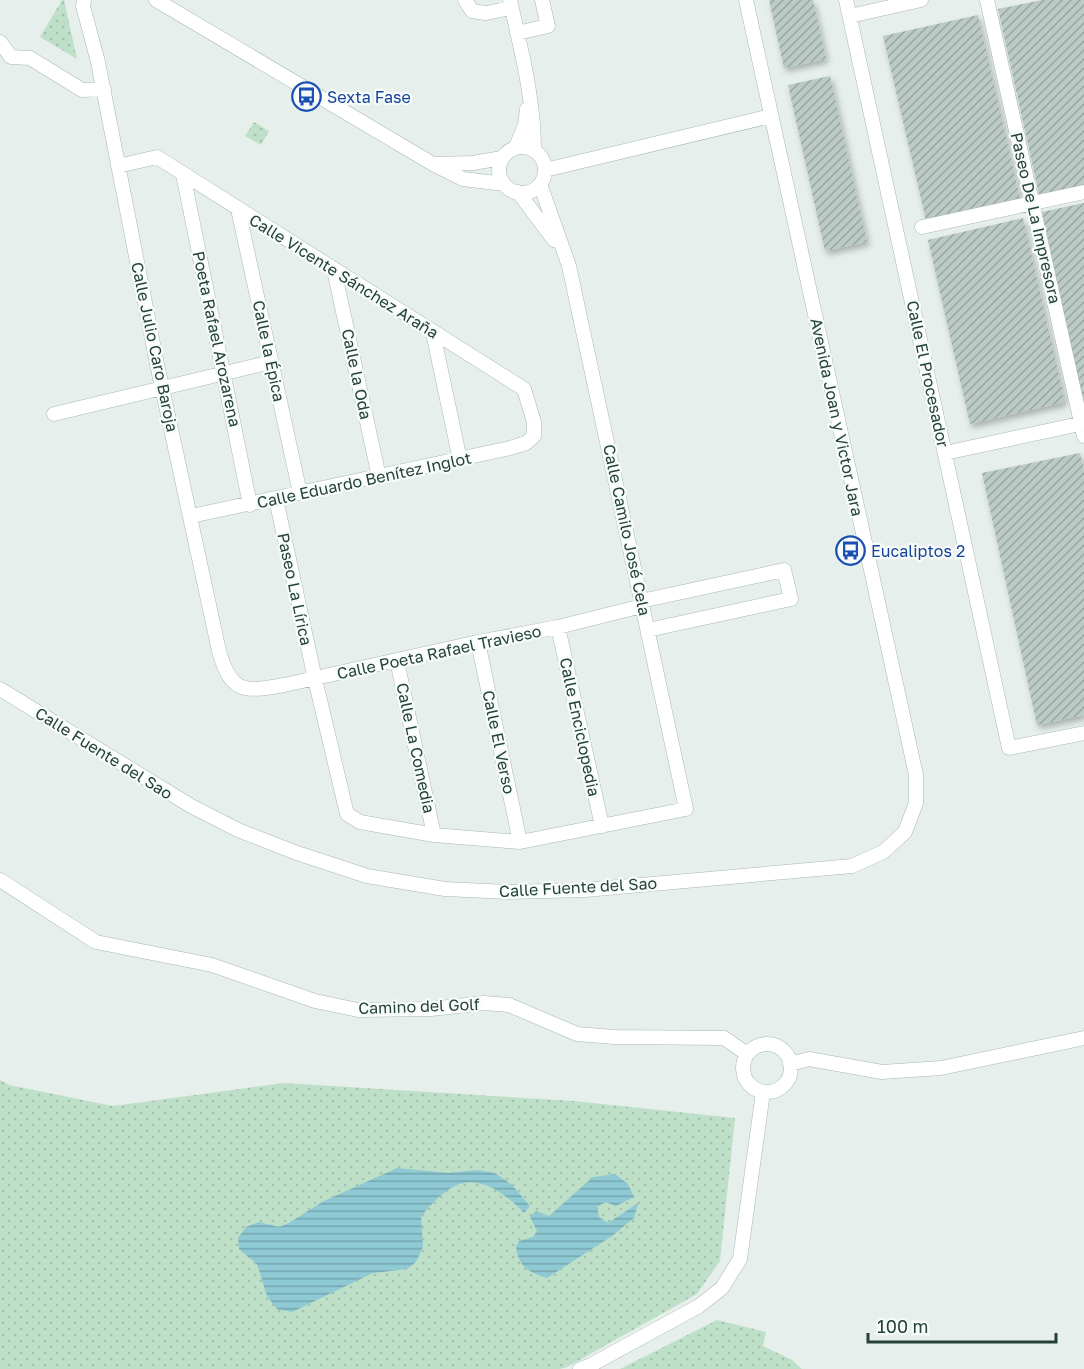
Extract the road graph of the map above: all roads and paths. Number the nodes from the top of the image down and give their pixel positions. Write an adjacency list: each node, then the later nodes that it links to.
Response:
1 (156, 0): 20 (street)
2 (465, 0): 9 (street)
3 (542, 0): 11 (street)
4 (746, 0): 15 (street, Avenida Joan y Victor Jara)
5 (846, 0): 10 (street, Calle El Procesador)
6 (921, 0): 10 (street)
7 (987, 0): 28 (street, Paseo De La Impresora)
8 (84, 2): 13 (street, Calle Julio Caro Baroja)
9 (511, 4): 11 (street)
10 (850, 16): 40 (street, Calle El Procesador)
11 (517, 33): 14 (street)
12 (0, 42): 13 (street)
13 (104, 89): 21 (street, Calle Julio Caro Baroja)
14 (530, 89): 16 (street); 17 (street)
15 (771, 116): 19 (street); 58 (street, Avenida Joan y Victor Jara)
16 (516, 147): 17 (street); 18 (street)
17 (537, 152): 19 (street); 22 (street)
18 (502, 158): 20 (street); 24 (street)
19 (573, 162): 22 (street)
20 (433, 164): 24 (street)
21 (118, 166): 23 (street, Calle Vicente Sánchez Araña); 36 (street, Calle Julio Caro Baroja)
22 (545, 170): 25 (street)
23 (183, 174): 29 (street, Calle Vicente Sánchez Araña); 35 (street, Poeta Rafael Arozarena)
24 (504, 184): 26 (street)
25 (540, 184): 26 (street); 31 (street, Calle Camilo José Cela)
26 (518, 192): 31 (street, Calle Camilo José Cela)
27 (1084, 192): 28 (street)
28 (1032, 202): 30 (street); 38 (street, Paseo De La Impresora)
29 (238, 209): 32 (street, Calle Vicente Sánchez Araña); 34 (street, Calle la Épica)
30 (922, 227)
31 (563, 251): 47 (street, Calle Camilo José Cela)
32 (334, 270): 33 (street, Calle Vicente Sánchez Araña); 42 (street, Calle la Oda)
33 (434, 333): 39 (street, Calle Vicente Sánchez Araña); 41 (street)
34 (271, 362): 35 (street); 43 (street, Calle la Épica)
35 (224, 373): 36 (street); 45 (street, Poeta Rafael Arozarena)
36 (163, 388): 37 (street); 46 (street, Calle Julio Caro Baroja)
37 (54, 414)
38 (1083, 427): 40 (street)
39 (534, 436): 41 (street, Calle Eduardo Benítez Inglot)
40 (945, 453): 55 (street, Calle El Procesador)
41 (460, 460): 42 (street, Calle Eduardo Benítez Inglot)
42 (380, 477): 43 (street, Calle Eduardo Benítez Inglot)
43 (300, 493): 44 (street, Calle Eduardo Benítez Inglot)
44 (276, 499): 45 (street, Calle Eduardo Benítez Inglot); 52 (street, Paseo La Lírica)
45 (250, 505): 46 (street, Calle Eduardo Benítez Inglot)
46 (191, 516): 53 (street, Calle Julio Caro Baroja)
47 (642, 603): 48 (street, Calle Poeta Rafael Travieso); 49 (street, Calle Camilo José Cela); 49 (street, Calle Poeta Rafael Travieso)
48 (558, 627): 50 (street, Calle Poeta Rafael Travieso); 57 (street, Calle Enciclopedia)
49 (648, 630): 56 (street, Calle Camilo José Cela)
50 (477, 642): 51 (street, Calle Poeta Rafael Travieso); 60 (street, Calle El Verso)
51 (397, 661): 52 (street, Calle Poeta Rafael Travieso); 59 (street, Calle La Comedia)
52 (315, 679): 53 (street, Calle Poeta Rafael Travieso); 59 (street, Paseo La Lírica)
53 (236, 684)
54 (0, 688): 58 (street, Calle Fuente del Sao)
55 (1084, 733)
56 (686, 809): 57 (street, Paseo La Lírica)
57 (602, 826): 60 (street, Paseo La Lírica)
58 (905, 832)
59 (434, 835): 60 (street, Paseo La Lírica)
60 (520, 842)
61 (0, 880): 63 (street, Camino del Golf)
62 (1084, 1038): 64 (street)
63 (747, 1054): 64 (street); 65 (street)
64 (790, 1064): 65 (street)
65 (763, 1092): 66 (street)
66 (580, 1369)

